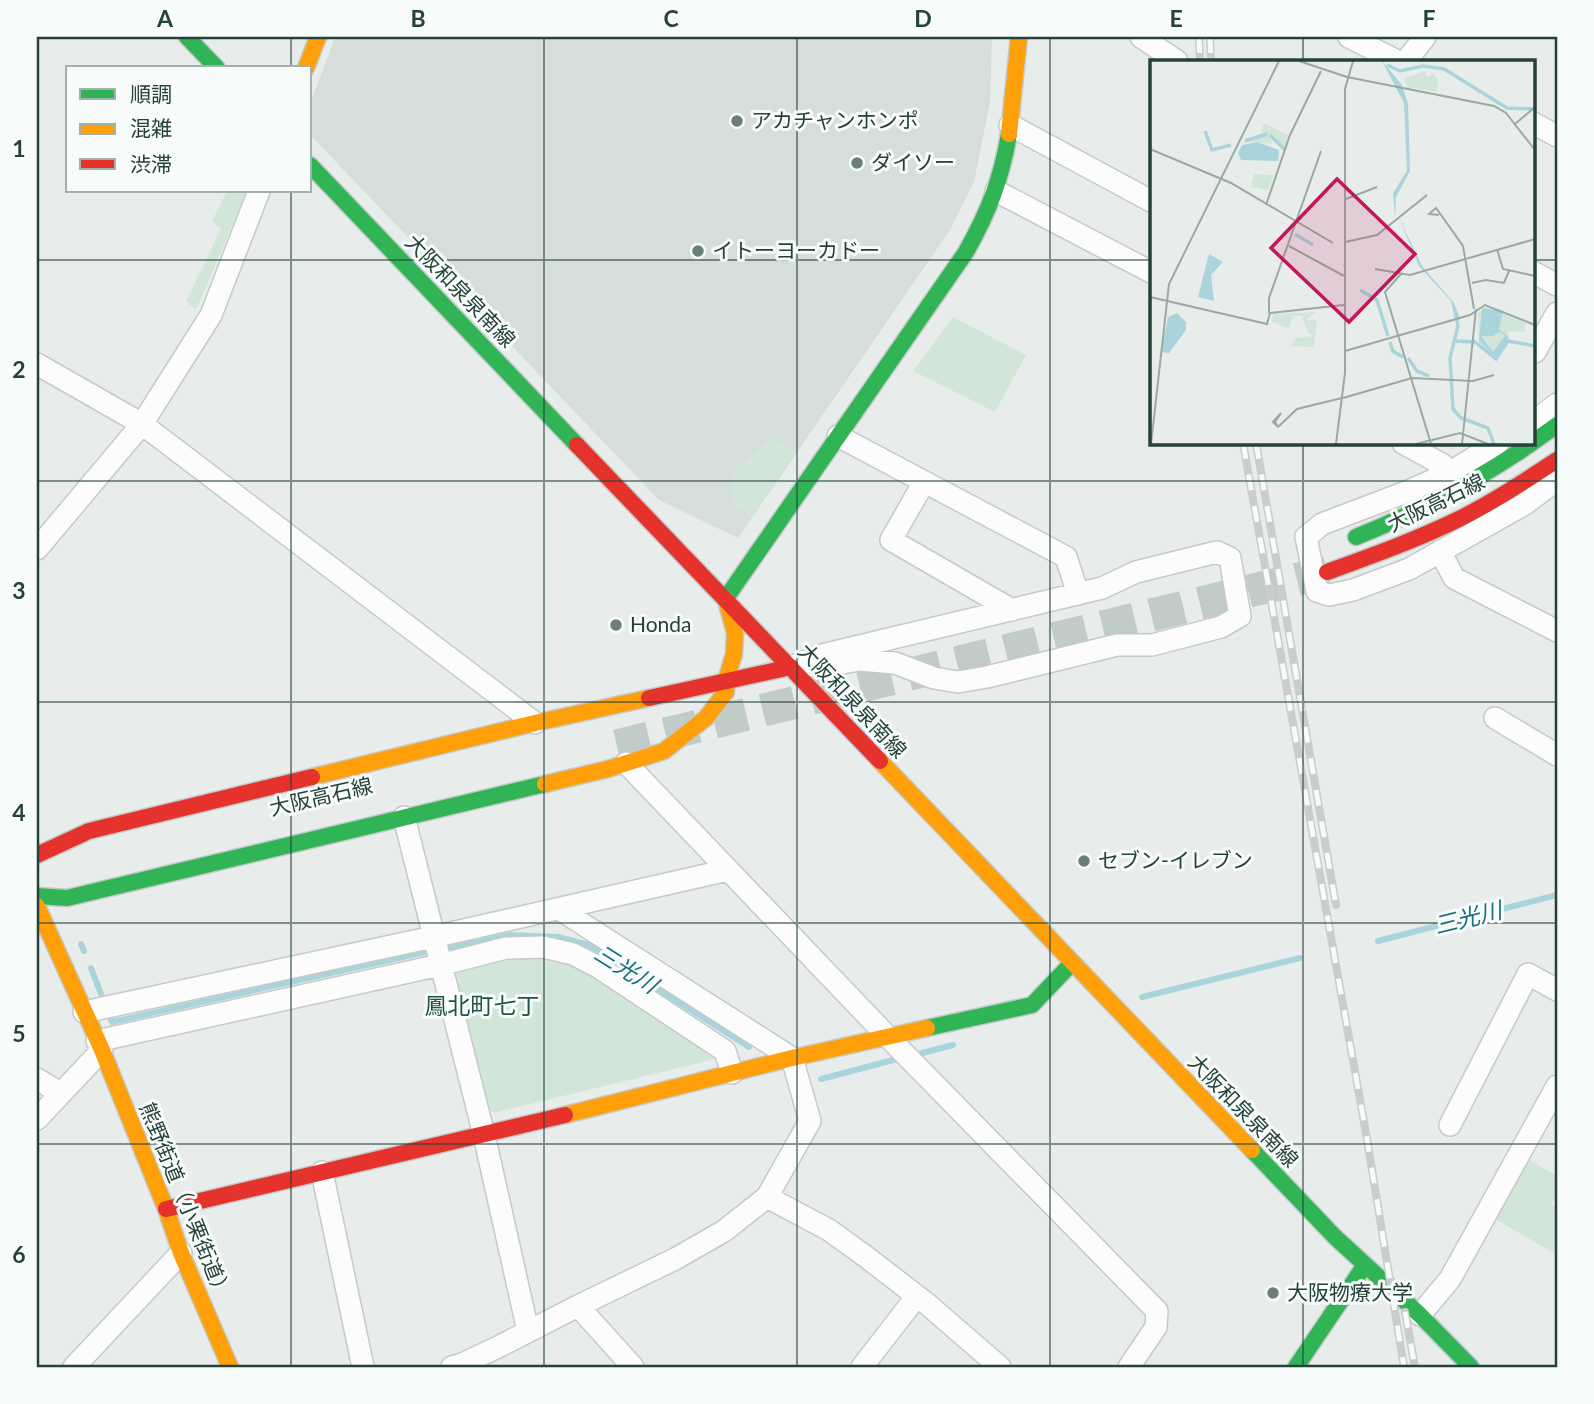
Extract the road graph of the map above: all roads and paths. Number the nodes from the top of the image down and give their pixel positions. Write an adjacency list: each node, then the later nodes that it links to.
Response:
1 (187, 37): 8 (main road)
2 (318, 37): 9 (main road)
3 (1019, 37): 11 (main road)
4 (1141, 37): 7 (street)
5 (1349, 37): 6 (street)
6 (1414, 54)
7 (1176, 60)
8 (215, 66)
9 (307, 66)
10 (1534, 124): 12 (street)
11 (1010, 125): 14 (main road); 16 (street)
12 (1557, 136)
13 (312, 167): 41 (main road, 大阪和泉泉南線)
14 (996, 191): 17 (street); 27 (main road)
15 (259, 192): 25 (street)
16 (1150, 200)
17 (1150, 271)
18 (1534, 273): 19 (street)
19 (1557, 285)
20 (1557, 313): 21 (street)
21 (1535, 352)
22 (37, 364): 25 (street)
23 (1557, 404): 24 (street)
24 (1534, 421)
25 (142, 424): 37 (street); 47 (street)
26 (1557, 425): 28 (main road, 大阪高石線)
27 (838, 436): 35 (street); 41 (main road)
28 (1534, 441)
29 (1405, 444): 33 (street)
30 (1496, 444): 33 (street)
31 (1529, 444): 36 (main road, 大阪高石線)
32 (1557, 460): 39 (main road, 大阪高石線)
33 (1449, 473): 38 (street)
34 (1557, 480): 38 (street)
35 (924, 482): 40 (street); 42 (street)
36 (1344, 542)
37 (37, 549)
38 (1440, 551): 43 (street)
39 (1327, 572)
40 (1078, 594): 42 (street); 44 (street)
41 (726, 598): 44 (main road, 大阪和泉泉南線); 45 (main road)
42 (1012, 610): 44 (street)
43 (1557, 631)
44 (791, 667): 45 (main road); 59 (main road, 大阪和泉泉南線)
45 (725, 681): 47 (main road); 49 (main road)
46 (1495, 718): 48 (street)
47 (535, 723): 52 (main road)
48 (1557, 755)
49 (626, 763): 51 (main road); 53 (street)
50 (313, 793): 52 (main road, 大阪高石線)
51 (404, 817): 55 (main road); 58 (street)
52 (37, 857)
53 (729, 870): 57 (street); 62 (street)
54 (82, 878): 55 (main road)
55 (37, 895)
56 (37, 906): 61 (main road, 熊野街道（小栗街道）)
57 (559, 909): 58 (street); 64 (street)
58 (436, 951): 61 (street); 63 (street); 65 (street); 71 (street)
59 (1072, 963): 62 (main road); 76 (main road, 大阪和泉泉南線)
60 (1557, 990): 70 (street)
61 (84, 1012): 63 (main road, 熊野街道（小栗街道）)
62 (893, 1042): 64 (main road); 89 (street)
63 (99, 1045): 68 (street); 74 (main road, 熊野街道（小栗街道）)
64 (792, 1058): 65 (main road); 73 (street)
65 (732, 1073): 71 (main road)
66 (37, 1079): 68 (street)
67 (1557, 1086): 79 (street)
68 (60, 1093): 69 (street)
69 (37, 1119)
70 (1450, 1125)
71 (484, 1135): 72 (main road); 80 (street)
72 (322, 1172): 74 (main road); 85 (street)
73 (767, 1197): 77 (street); 78 (street)
74 (166, 1209): 75 (main road, 熊野街道（小栗街道）)
75 (181, 1253): 83 (street); 84 (main road, 熊野街道（小栗街道）)
76 (1365, 1265): 79 (main road, 大阪和泉泉南線); 90 (main road)
77 (917, 1297): 87 (street); 88 (street)
78 (578, 1306): 80 (street); 82 (street)
79 (1420, 1315): 91 (main road, 大阪和泉泉南線)
80 (528, 1331): 81 (street)
81 (499, 1357): 86 (street)
82 (626, 1365)
83 (74, 1367)
84 (230, 1367)
85 (363, 1367)
86 (452, 1367)
87 (862, 1367)
88 (1000, 1367)
89 (1129, 1367)
90 (1296, 1367)
91 (1471, 1367)

